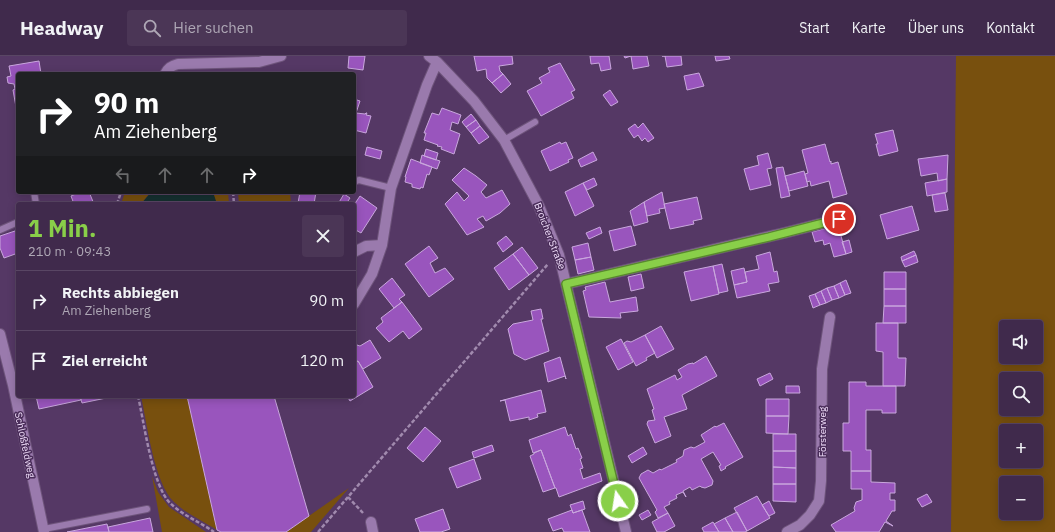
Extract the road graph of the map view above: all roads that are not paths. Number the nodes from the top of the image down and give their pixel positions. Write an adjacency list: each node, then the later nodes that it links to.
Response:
1 (281, 56): 3 (street)
2 (433, 59): 6 (street, Broicher Straße); 8 (street, Broicher Straße)
3 (210, 60): 4 (street)
4 (166, 72)
5 (535, 122): 6 (lane)
6 (504, 140): 14 (street, Broicher Straße)
7 (356, 181): 8 (lane)
8 (391, 188): 12 (street, Broicher Straße)
9 (839, 219): 14 (street)
10 (16, 223): 11 (lane)
11 (0, 230)
12 (382, 245): 13 (street); 15 (street, Broicher Straße)
13 (356, 251)
14 (566, 284): 24 (street, Broicher Straße)
15 (356, 301)
16 (830, 317): 25 (street, Försterweg)
17 (0, 334): 18 (street, Schloßfeldweg)
18 (15, 385)
19 (18, 398): 22 (street, Schloßfeldweg)
20 (147, 509): 22 (lane)
21 (371, 522): 23 (street)
22 (44, 530)
23 (372, 532)
24 (626, 532)
25 (787, 532)

